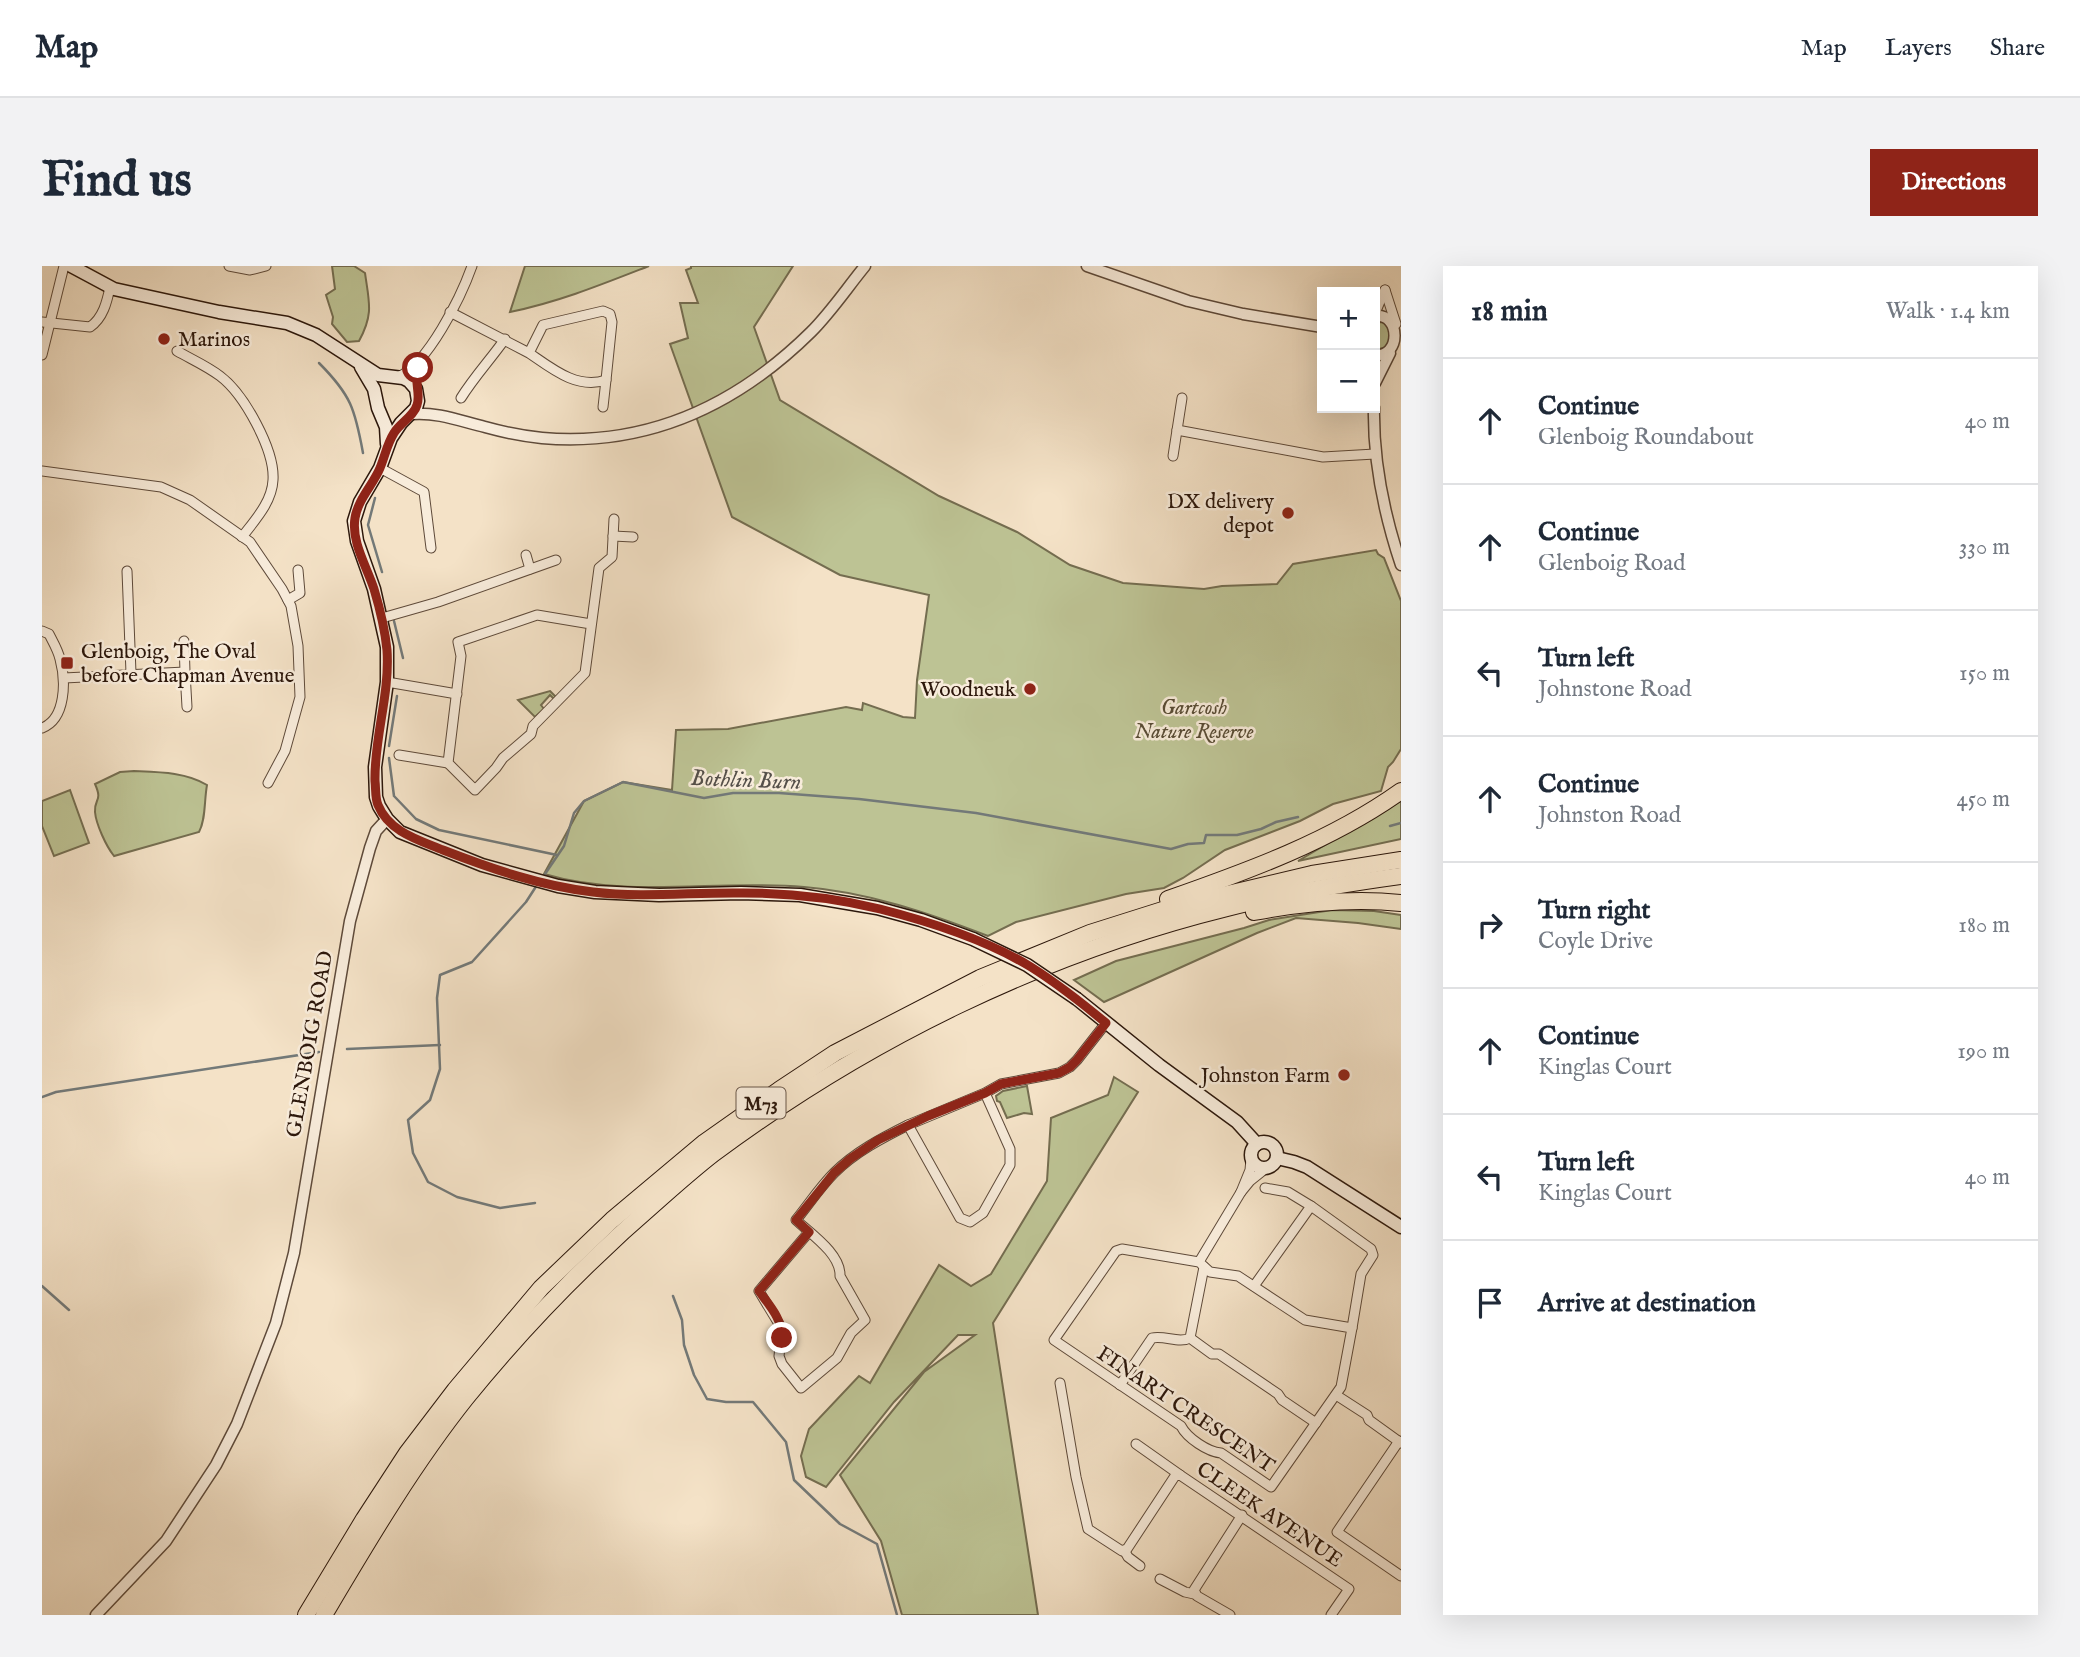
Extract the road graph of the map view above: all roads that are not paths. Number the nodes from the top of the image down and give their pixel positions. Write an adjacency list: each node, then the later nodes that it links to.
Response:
1 (64, 266): 12 (street)
2 (71, 266): 8 (main road)
3 (229, 266): 4 (street)
4 (266, 266)
5 (472, 266): 10 (street)
6 (865, 266): 33 (street)
7 (1087, 266): 13 (street)
8 (110, 287): 12 (street); 21 (main road)
9 (1380, 301): 14 (street)
10 (450, 312): 15 (street); 20 (street)
11 (1380, 316): 14 (street)
12 (46, 323): 19 (street)
13 (1317, 326)
14 (1398, 326): 16 (street)
15 (505, 339): 18 (street); 27 (street)
16 (1395, 350): 22 (street)
17 (177, 351): 42 (street)
18 (529, 353): 24 (street); 24 (street)
19 (42, 355)
20 (422, 358): 23 (street); 25 (street)
21 (358, 364): 23 (main road); 26 (main road)
22 (1380, 375)
23 (395, 378): 25 (main road); 26 (main road)
24 (606, 380): 29 (street)
25 (417, 391): 32 (main road); 33 (street)
26 (376, 397): 30 (main road)
27 (461, 398)
28 (1182, 398): 34 (street)
29 (603, 407)
30 (382, 413): 32 (main road); 35 (main road)
31 (1374, 413): 36 (street)
32 (409, 416): 33 (street); 35 (main road)
33 (447, 416)
34 (1177, 430): 36 (street); 37 (street)
35 (387, 446): 38 (main road)
36 (1375, 453): 47 (street)
37 (1173, 456)
38 (380, 468): 44 (street); 52 (main road)
39 (42, 471): 42 (street)
40 (614, 519): 41 (street)
41 (613, 536): 43 (street); 53 (street)
42 (242, 537): 51 (street)
43 (633, 537)
44 (430, 548)
45 (526, 555): 48 (street)
46 (556, 560): 48 (street)
47 (1401, 565)
48 (530, 569): 52 (street)
49 (127, 570): 57 (street)
50 (298, 570): 51 (street)
51 (288, 600): 65 (street)
52 (382, 618): 59 (main road)
53 (591, 624): 60 (street); 64 (street)
54 (42, 631): 58 (street)
55 (184, 641): 56 (street)
56 (185, 672): 57 (street); 61 (street)
57 (131, 673): 58 (street)
58 (64, 678): 62 (street)
59 (387, 682): 60 (street); 67 (main road)
60 (457, 694): 64 (street)
61 (187, 707)
62 (42, 728)
63 (399, 755): 64 (street)
64 (448, 763)
65 (268, 783)
66 (1401, 791): 71 (highway)
67 (387, 819): 73 (main road, bridge); 102 (street, GLENBOIG ROAD)
68 (1401, 860): 71 (highway, M73)
69 (1401, 876): 72 (highway, M73)
70 (1401, 903): 72 (highway)
71 (1030, 956): 103 (highway, M73)
72 (1020, 977): 104 (highway, M73)
73 (1106, 1023): 74 (street); 76 (main road)
74 (985, 1093): 75 (street); 75 (street)
75 (908, 1125): 84 (street)
76 (1257, 1144): 77 (main road); 78 (main road)
77 (1277, 1158): 79 (main road); 83 (main road)
78 (1251, 1159): 79 (main road); 81 (street)
79 (1265, 1169): 81 (street)
80 (1265, 1188): 82 (street)
81 (1241, 1192): 85 (street)
82 (1311, 1206): 86 (street); 87 (street)
83 (1401, 1227)
84 (809, 1232): 84 (street)
85 (1201, 1265): 86 (street, FINART CRESCENT); 88 (street); 90 (street, FINART CRESCENT)
86 (1254, 1286): 87 (street, FINART CRESCENT)
87 (1352, 1328): 91 (street, FINART CRESCENT)
88 (1190, 1338): 90 (street); 92 (street)
89 (1060, 1383): 97 (street)
90 (1120, 1385): 92 (street, FINART CRESCENT)
91 (1336, 1395): 92 (street, FINART CRESCENT); 93 (street)
92 (1316, 1423)
93 (1400, 1442): 99 (street)
94 (1136, 1444): 95 (street, CLEEK AVENUE)
95 (1180, 1475): 96 (street, CLEEK AVENUE); 97 (street, CLEEK AVENUE)
96 (1242, 1515): 101 (street); 106 (street, CLEEK AVENUE)
97 (1124, 1550): 98 (street)
98 (1140, 1566)
99 (1401, 1576)
100 (1160, 1579): 101 (street)
101 (1194, 1594): 105 (street)
102 (96, 1615)
103 (306, 1615)
104 (324, 1615)
105 (1230, 1615)
106 (1331, 1615)

